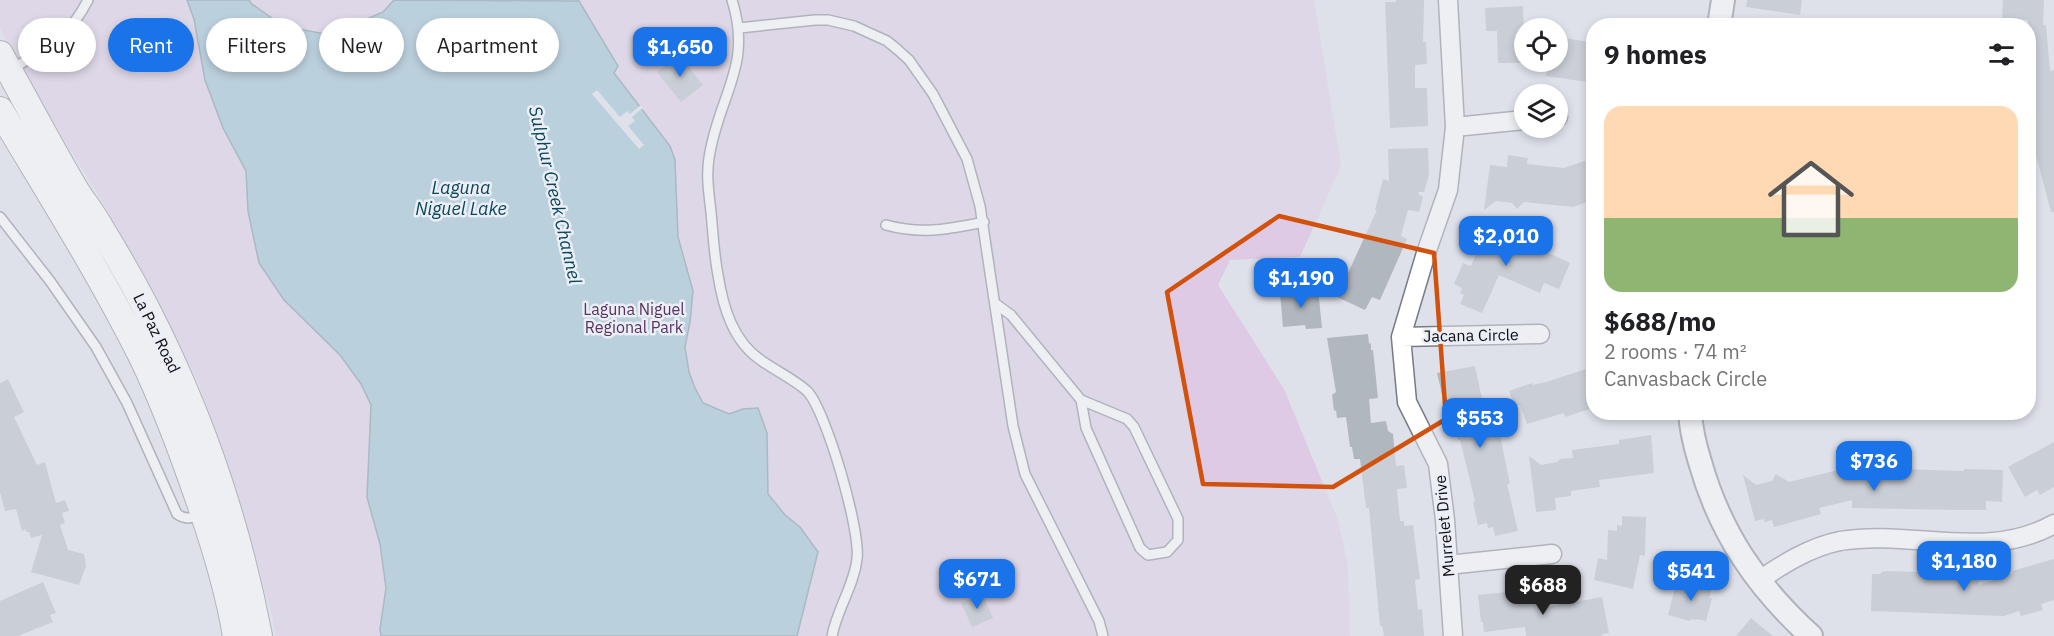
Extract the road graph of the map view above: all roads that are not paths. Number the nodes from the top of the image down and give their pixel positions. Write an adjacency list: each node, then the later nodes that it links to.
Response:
1 (88, 0): 7 (lane)
2 (732, 0): 6 (lane)
3 (1448, 0): 10 (street, Murrelet Drive)
4 (1723, 0): 5 (street)
5 (1720, 18)
6 (739, 28): 12 (lane); 26 (lane)
7 (3, 69): 25 (main road, La Paz Road)
8 (0, 110): 19 (main road, La Paz Road)
9 (1514, 121): 10 (street)
10 (1455, 127): 16 (street, Murrelet Drive)
11 (0, 217): 19 (lane)
12 (984, 222): 13 (lane); 14 (lane)
13 (886, 225)
14 (996, 304): 17 (lane); 27 (lane)
15 (1540, 334): 16 (street, Jacana Circle)
16 (1401, 337): 22 (street, Murrelet Drive)
17 (1081, 400): 17 (lane)
18 (1690, 420): 23 (street)
19 (204, 515): 24 (main road, La Paz Road)
20 (2054, 524): 23 (street)
21 (1552, 554): 22 (street)
22 (1448, 566): 28 (street, Murrelet Drive)
23 (1758, 581): 29 (street)
24 (236, 636)
25 (260, 636)
26 (832, 636)
27 (1103, 636)
28 (1454, 636)
29 (1811, 636)

